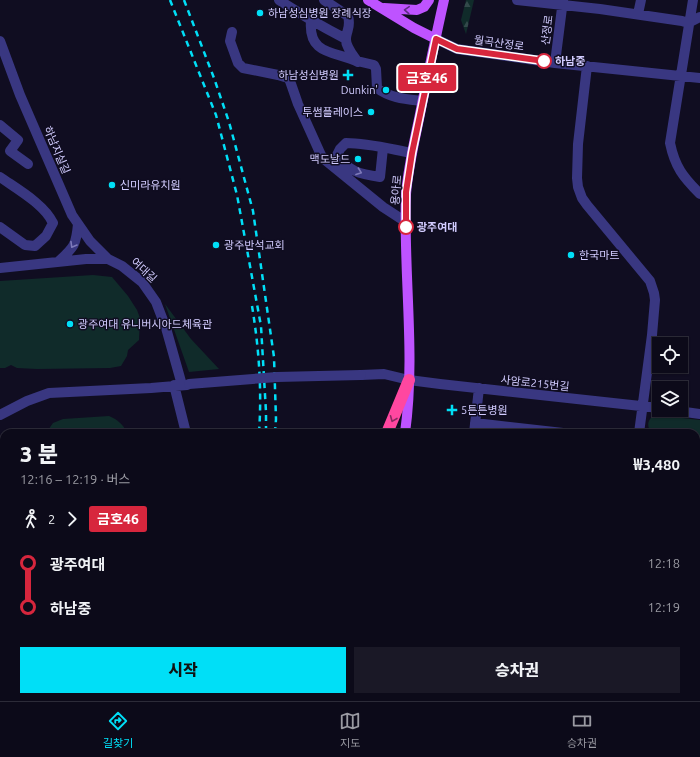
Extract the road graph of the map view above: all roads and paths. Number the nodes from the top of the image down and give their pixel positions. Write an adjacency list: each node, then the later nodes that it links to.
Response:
1 (279, 0): 14 (street)
2 (324, 0): 18 (street)
3 (368, 0): 11 (main road)
4 (429, 0): 11 (main road, one-way to 11)
5 (444, 0): 17 (main road, 용아로)
6 (519, 0): 9 (street)
7 (641, 0): 12 (street)
8 (693, 0): 15 (street)
9 (563, 2): 10 (street); 21 (street, 산정로)
10 (601, 4): 12 (street)
11 (381, 8): 17 (main road)
12 (638, 14): 15 (street)
13 (700, 17): 15 (street)
14 (311, 21): 18 (street); 20 (street)
15 (688, 23): 23 (street)
16 (232, 32): 32 (street)
17 (436, 39): 21 (street, 월곡산정로); 25 (main road, 용아로)
18 (346, 40): 20 (street)
19 (0, 41): 33 (street, 하남지실길)
20 (360, 62): 25 (street)
21 (554, 62): 22 (street, 월곡산정로)
22 (587, 66): 23 (street, 월곡산정로); 41 (street)
23 (681, 76): 24 (street, 월곡산정로); 31 (street)
24 (700, 78)
25 (422, 104): 28 (main road, 용아로)
26 (0, 125): 29 (street)
27 (383, 148): 27 (street, one-way to 27); 28 (street)
28 (412, 153): 32 (main road, 용아로)
29 (28, 164)
30 (0, 177): 34 (street)
31 (700, 194)
32 (406, 222): 38 (main road, 용아로)
33 (78, 224): 35 (street, 하남지실길); 36 (street, one-way to 36)
34 (0, 227)
35 (108, 259): 36 (street, 여대길); 39 (street, 여대길)
36 (58, 262): 37 (street, 여대길)
37 (0, 268)
38 (409, 380): 39 (street, 사암로215번길, bridge); 40 (street, 사암로215번길); 48 (highway, one-way to 48); 49 (main road, 용아로)
39 (182, 385): 45 (street, 사암로215번길); 47 (street, 여대길)
40 (478, 388): 41 (street, 사암로215번길); 46 (street)
41 (642, 406): 42 (street, 사암로215번길); 51 (street)
42 (652, 407)
43 (688, 412): 44 (street)
44 (700, 414)
45 (0, 415)
46 (474, 428): 50 (street)
47 (186, 429)
48 (389, 429)
49 (406, 429)
50 (492, 429)
51 (639, 429)

